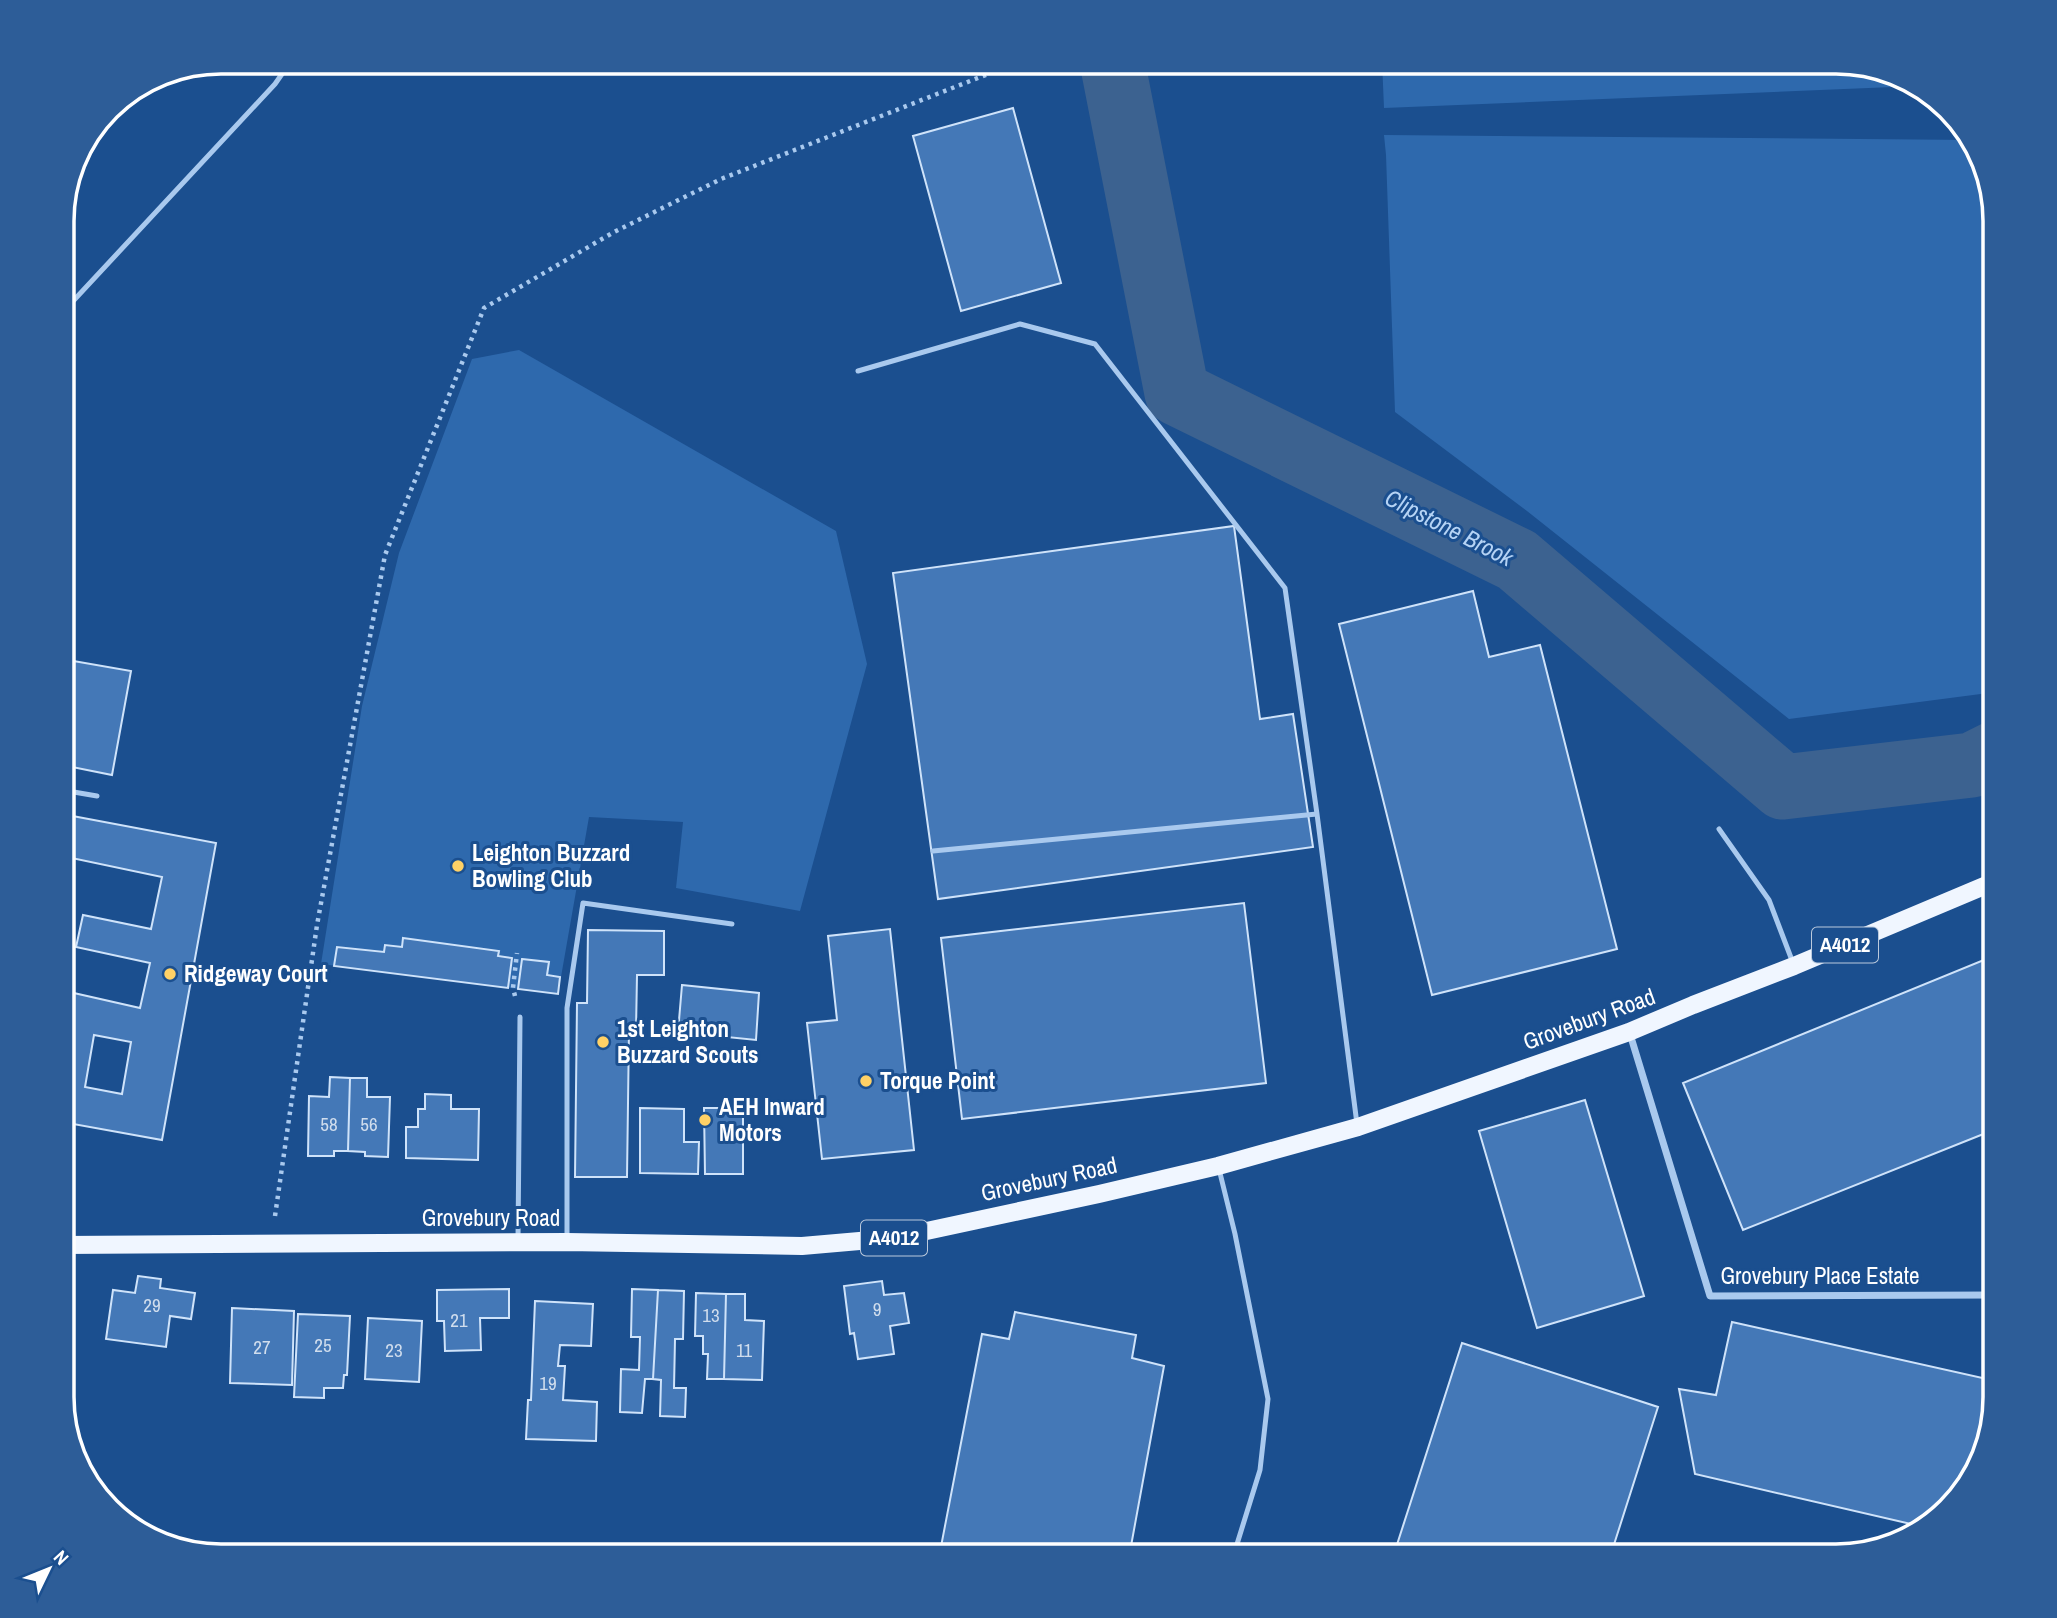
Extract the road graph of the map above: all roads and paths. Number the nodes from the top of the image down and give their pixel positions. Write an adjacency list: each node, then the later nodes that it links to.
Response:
1 (282, 74): 3 (lane)
2 (988, 74): 21 (path)
3 (74, 300)
4 (858, 371): 7 (lane)
5 (74, 792): 6 (lane)
6 (97, 796)
7 (1317, 814): 9 (lane); 17 (lane)
8 (1719, 829): 13 (lane)
9 (933, 851)
10 (1983, 886): 13 (main road, Grovebury Road / A4012)
11 (732, 924): 20 (lane)
12 (517, 953): 14 (path)
13 (1794, 966): 16 (main road, Grovebury Road / A4012)
14 (513, 988)
15 (520, 1017): 19 (lane)
16 (1629, 1032): 17 (main road, Grovebury Road / A4012); 23 (street, Grovebury Place Estate)
17 (1357, 1127): 18 (main road, Grovebury Road / A4012)
18 (1218, 1166): 20 (main road, Grovebury Road / A4012); 24 (lane)
19 (518, 1242): 20 (main road, Grovebury Road / A4012); 21 (main road, Grovebury Road / A4012)
20 (567, 1242)
21 (271, 1244): 22 (main road, Grovebury Road / A4012)
22 (74, 1245)
23 (1983, 1295)
24 (1237, 1544)

